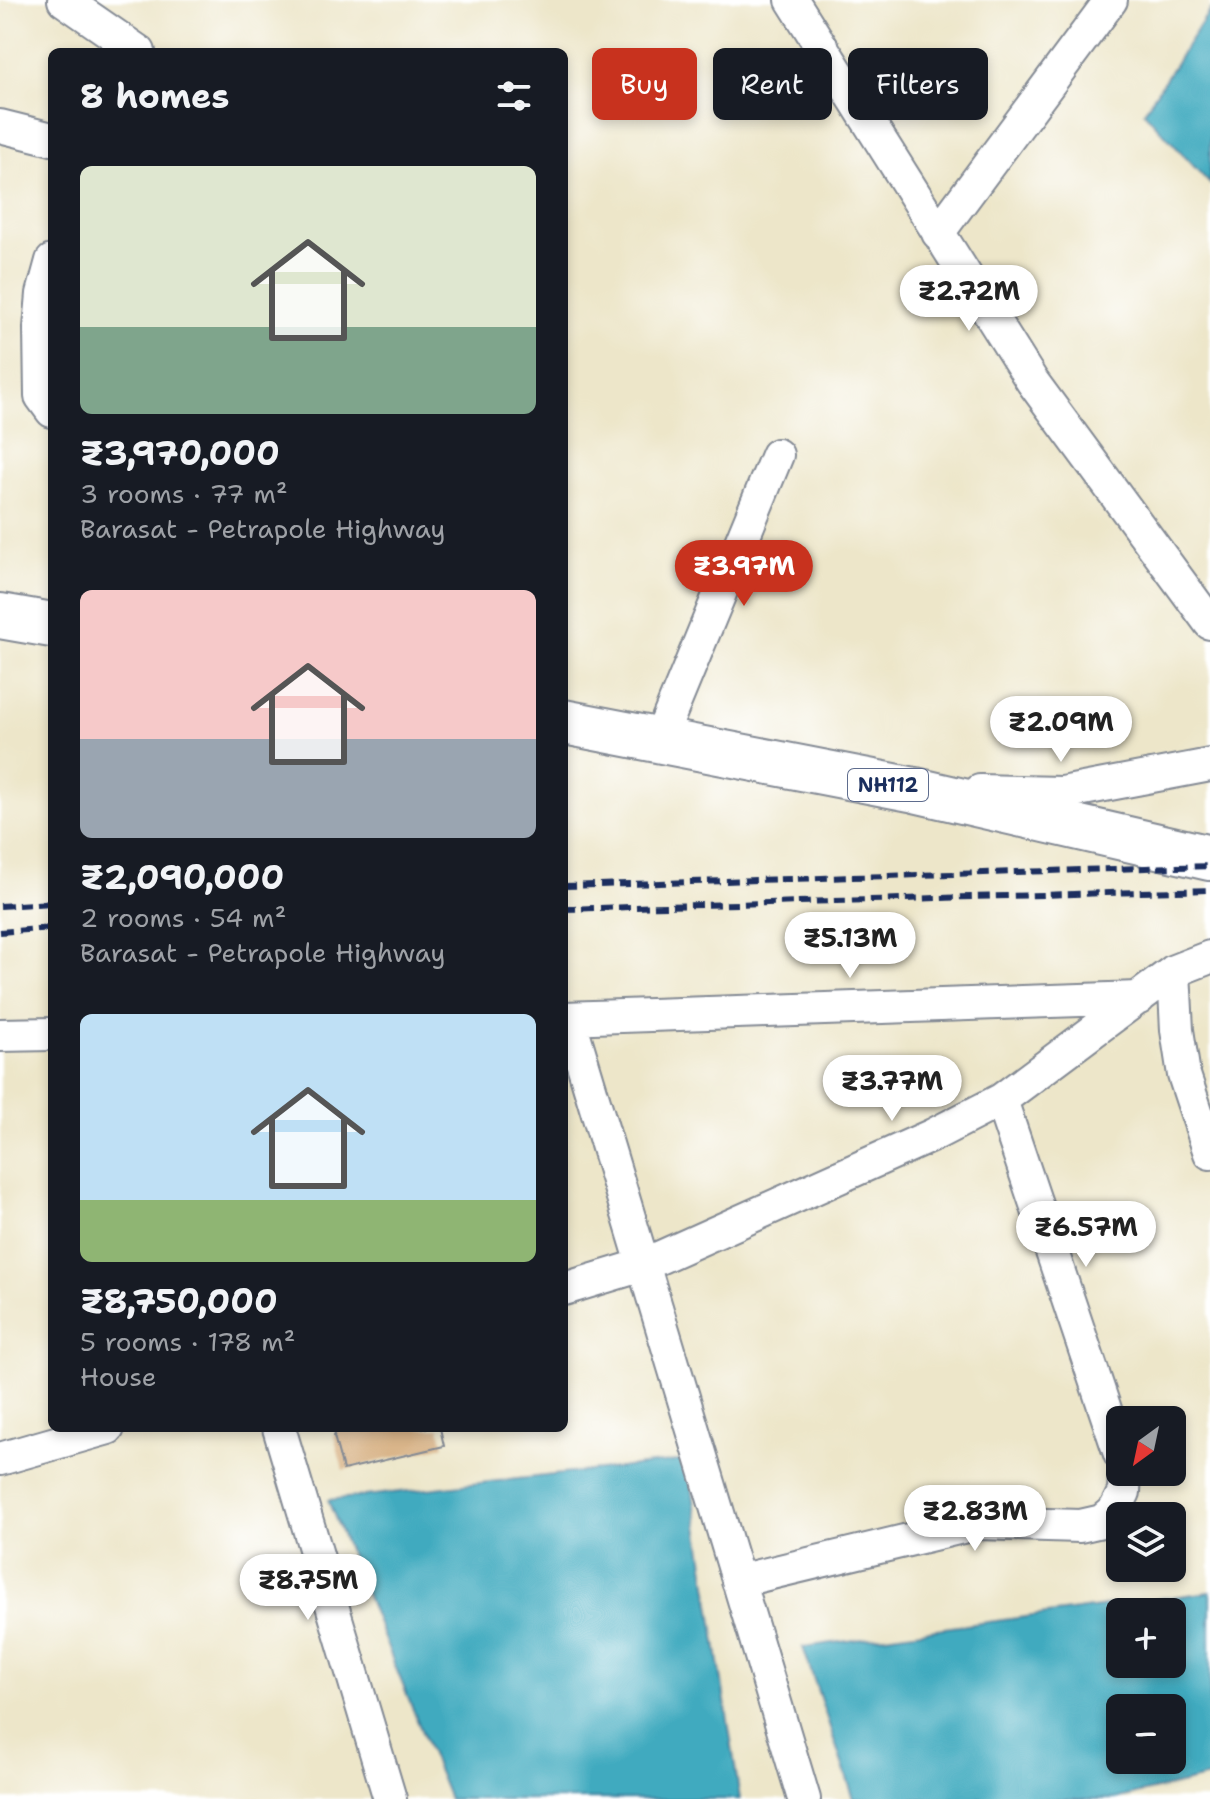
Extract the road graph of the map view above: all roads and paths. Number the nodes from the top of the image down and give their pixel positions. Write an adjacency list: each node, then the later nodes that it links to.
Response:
1 (64, 0): 4 (street)
2 (792, 0): 7 (street)
3 (1111, 0): 7 (street)
4 (133, 48)
5 (0, 126): 6 (street)
6 (48, 138)
7 (938, 233): 12 (street)
8 (48, 276): 9 (street)
9 (48, 406)
10 (777, 455): 15 (street)
11 (0, 616): 13 (highway)
12 (1210, 623)
13 (48, 624)
14 (568, 723): 15 (highway, NH112)
15 (659, 741): 17 (highway, NH112)
16 (1210, 765): 17 (street)
17 (915, 790): 18 (highway, NH112)
18 (1210, 858)
19 (1210, 957): 20 (street)
20 (1174, 971): 21 (street); 27 (street)
21 (1139, 998): 22 (street); 26 (street)
22 (568, 1018)
23 (568, 1024): 28 (street)
24 (48, 1034): 25 (street)
25 (0, 1035)
26 (1001, 1100): 28 (street); 30 (street)
27 (1210, 1153)
28 (643, 1265): 29 (street); 35 (street)
29 (568, 1288)
30 (1106, 1412)
31 (94, 1432): 33 (street)
32 (280, 1432): 36 (street)
33 (0, 1459)
34 (1124, 1486): 35 (street)
35 (738, 1581): 37 (street)
36 (390, 1799)
37 (804, 1799)

